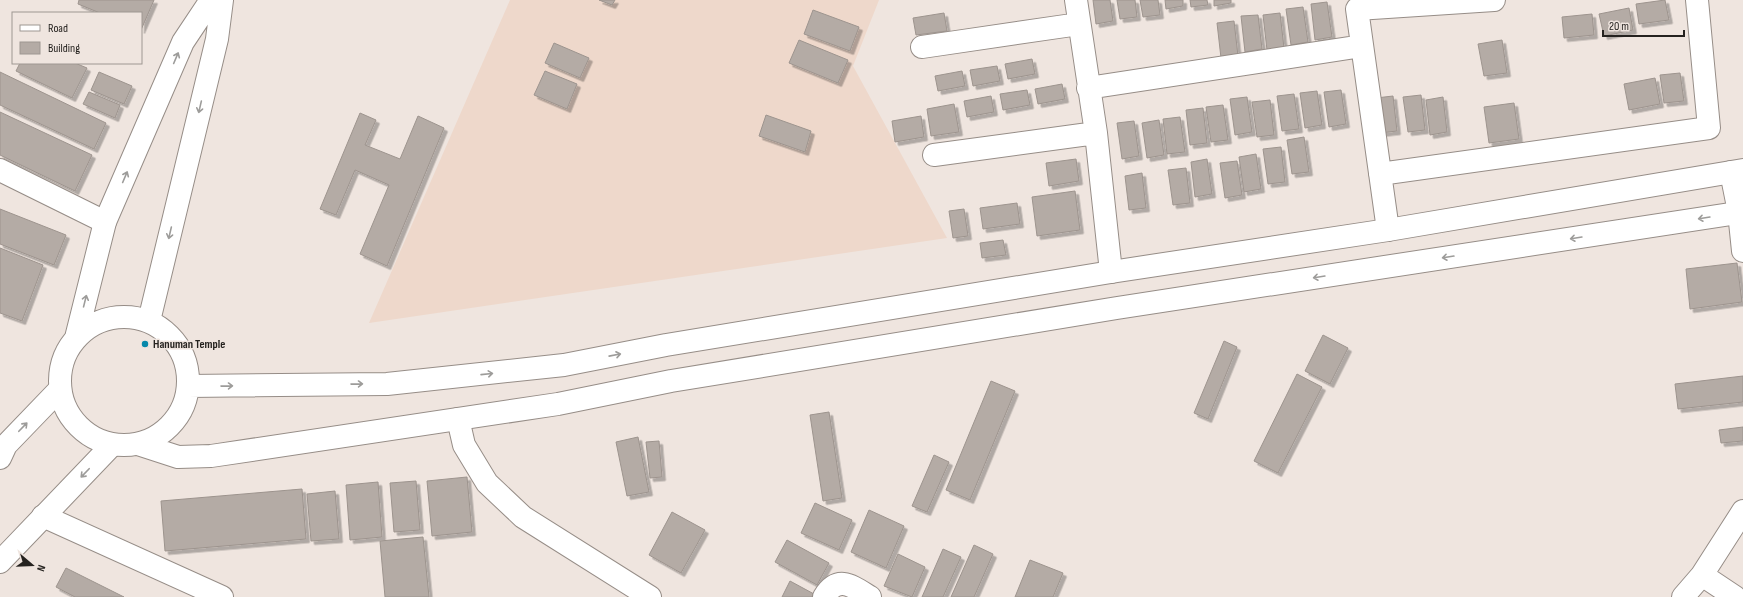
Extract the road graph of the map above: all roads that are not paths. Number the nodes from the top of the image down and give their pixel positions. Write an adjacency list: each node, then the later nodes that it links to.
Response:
1 (211, 0): 16 (main road, one-way to 1)
2 (222, 0): 20 (main road, one-way to 20)
3 (1076, 0): 6 (main road)
4 (1494, 0): 7 (main road)
5 (1697, 0): 14 (main road)
6 (1079, 24): 8 (main road); 9 (main road)
7 (1362, 46): 9 (main road); 14 (main road)
8 (922, 47)
9 (1088, 88): 10 (main road)
10 (1096, 133): 11 (main road); 19 (main road)
11 (934, 155)
12 (0, 170): 16 (main road)
13 (1737, 171): 15 (main road); 17 (main road)
14 (1380, 174): 17 (main road)
15 (1741, 212): 18 (main road); 24 (main road, one-way to 24)
16 (105, 222): 21 (main road, one-way to 16)
17 (1388, 230): 19 (main road)
18 (1743, 251)
19 (1111, 272): 22 (main road, one-way to 19)
20 (149, 321): 21 (main road); 22 (main road)
21 (76, 338): 23 (main road)
22 (188, 386): 25 (main road)
23 (60, 389): 26 (main road); 27 (main road, one-way to 23)
24 (458, 419): 25 (main road); 33 (main road)
25 (138, 444): 26 (main road)
26 (112, 445): 29 (main road, one-way to 29)
27 (0, 458)
28 (1743, 511): 31 (main road)
29 (42, 516): 30 (main road); 32 (main road)
30 (0, 562)
31 (1702, 575): 36 (main road); 37 (main road)
32 (222, 597)
33 (650, 597)
34 (824, 597): 35 (main road)
35 (870, 597)
36 (1683, 597)
37 (1735, 597)

